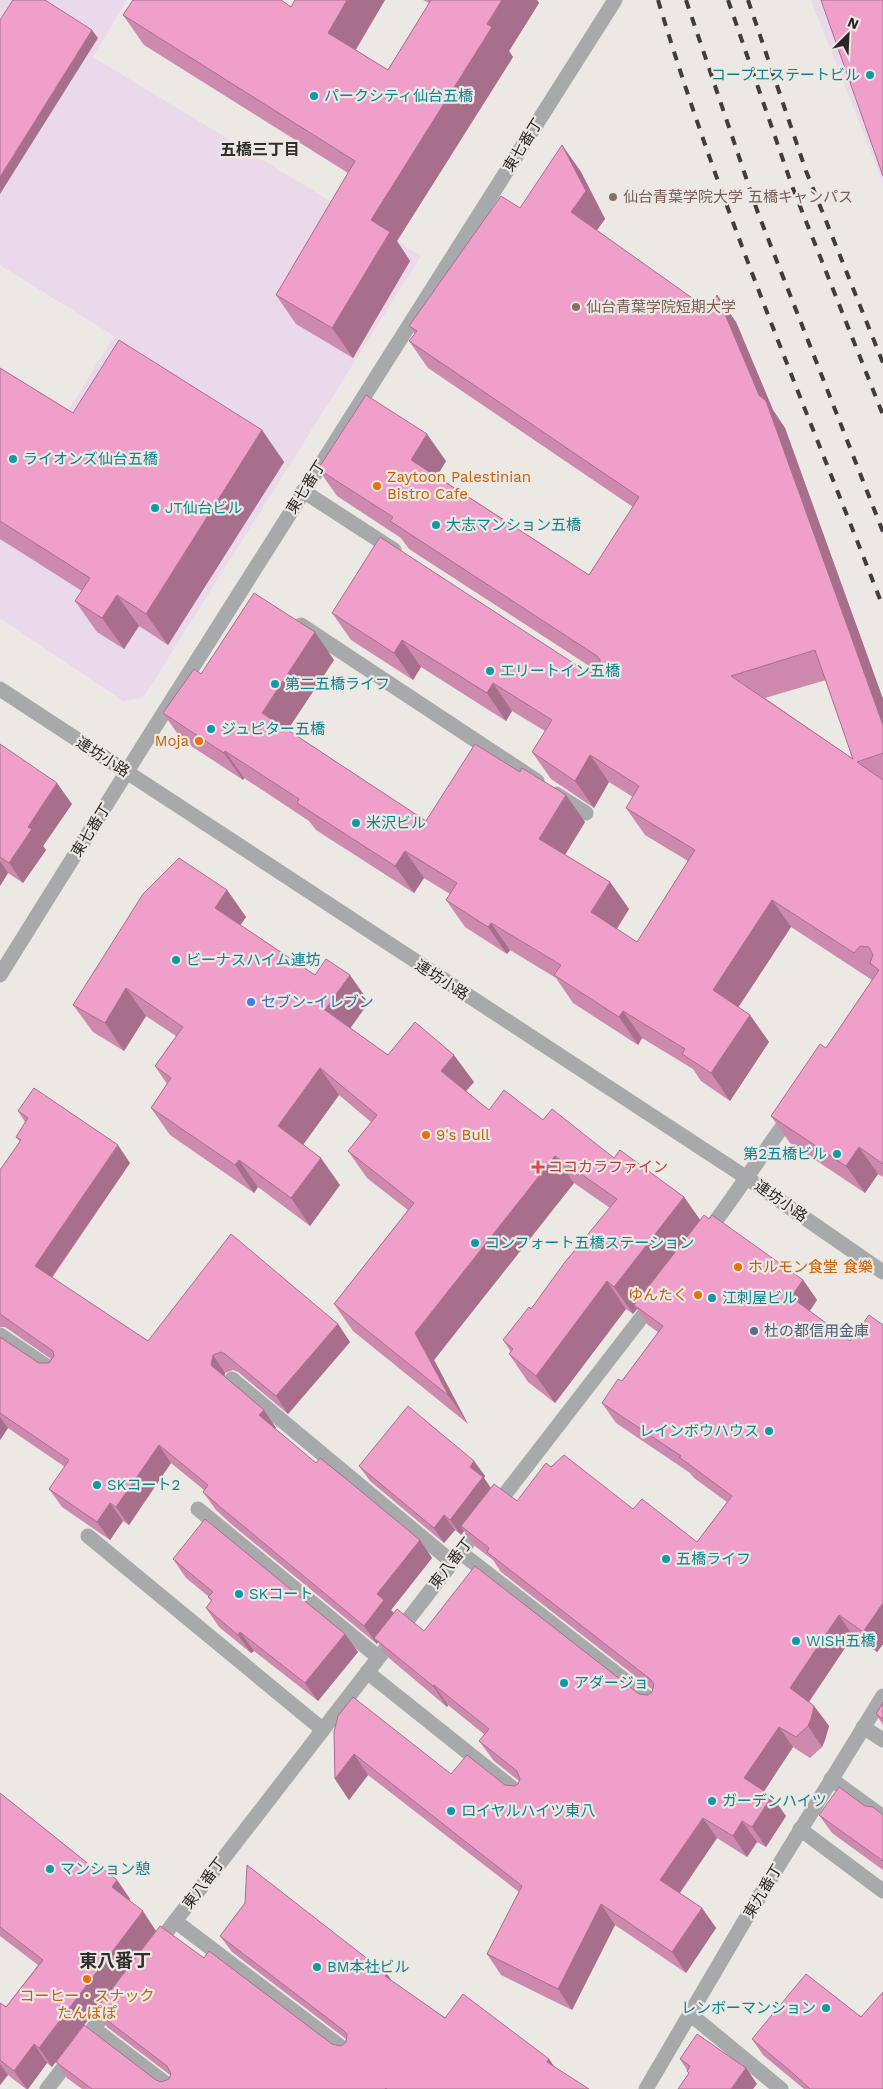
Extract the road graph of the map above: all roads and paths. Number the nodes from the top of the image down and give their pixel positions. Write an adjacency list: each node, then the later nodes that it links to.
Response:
1 (615, 0): 2 (street, 東七番丁)
2 (303, 491): 3 (street); 4 (street, 東七番丁)
3 (403, 556)
4 (243, 587): 5 (street); 8 (street, 東七番丁)
5 (259, 598)
6 (292, 619): 9 (street)
7 (0, 689): 8 (street, 連坊小路)
8 (126, 772): 10 (street, 東七番丁); 12 (street, 連坊小路)
9 (586, 813)
10 (0, 975)
11 (799, 1102): 12 (street)
12 (747, 1178): 13 (street); 14 (street, 連坊小路)
13 (699, 1244)
14 (883, 1272)
15 (663, 1290): 21 (street, 東八番丁)
16 (0, 1335): 17 (street)
17 (57, 1373)
18 (232, 1379): 21 (street)
19 (198, 1509): 22 (street)
20 (88, 1536): 27 (street)
21 (456, 1557): 22 (street, 東八番丁); 25 (street)
22 (378, 1657): 23 (street, 東八番丁)
23 (366, 1672): 27 (street, 東八番丁); 30 (street)
24 (883, 1696): 26 (street, 東九番丁)
25 (659, 1707)
26 (864, 1727): 28 (street); 29 (street, 東九番丁)
27 (322, 1729): 34 (street, 東八番丁)
28 (883, 1740)
29 (831, 1779): 31 (street); 32 (street, 東九番丁)
30 (525, 1798)
31 (883, 1817)
32 (800, 1829): 33 (street); 37 (street, 東九番丁)
33 (883, 1891)
34 (175, 1921): 35 (street, 東八番丁); 39 (street)
35 (146, 1959)
36 (122, 1990): 38 (street)
37 (690, 2014): 42 (street, 東九番丁); 43 (street)
38 (93, 2028): 40 (street); 41 (street)
39 (349, 2054)
40 (47, 2089)
41 (173, 2089)
42 (646, 2089)
43 (781, 2089)

